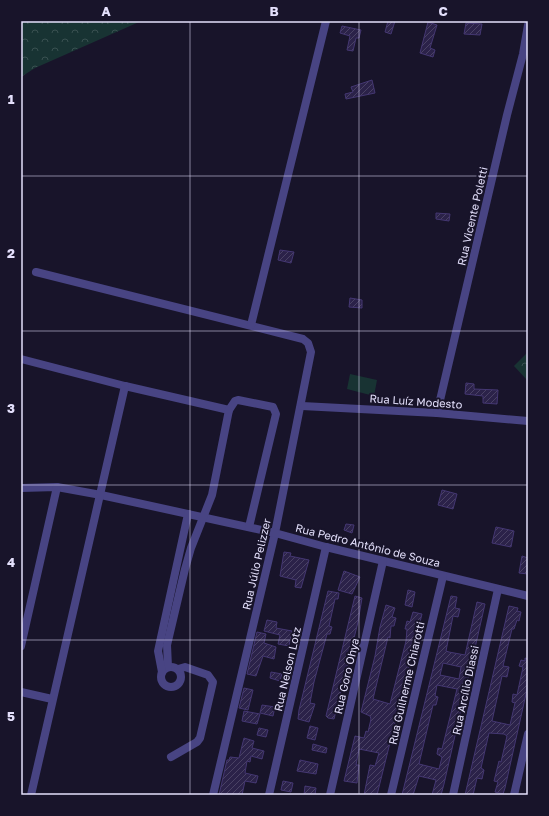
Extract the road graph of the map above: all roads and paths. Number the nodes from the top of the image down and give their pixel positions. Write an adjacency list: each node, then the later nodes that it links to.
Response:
1 (326, 21): 4 (street)
2 (528, 25): 9 (street, Rua Vicente Poletti)
3 (36, 272): 4 (street)
4 (251, 325): 7 (street, Rua Júlio Pelizzer)
5 (21, 359): 6 (street)
6 (125, 386): 8 (street); 13 (street)
7 (302, 406): 9 (street, Rua Luíz Modesto); 17 (street, Rua Júlio Pelizzer)
8 (229, 410): 15 (street); 16 (street)
9 (437, 412): 10 (street, Rua Luíz Modesto)
10 (528, 421)
11 (57, 486): 12 (street, Rua Pedro Antônio de Souza); 13 (street, Rua Pedro Antônio de Souza); 23 (street)
12 (21, 488)
13 (101, 494): 14 (street, Rua Pedro Antônio de Souza); 27 (street)
14 (188, 514): 15 (street, Rua Pedro Antônio de Souza); 25 (street)
15 (203, 517): 16 (street, Rua Pedro Antônio de Souza); 25 (street)
16 (249, 527): 17 (street, Rua Pedro Antônio de Souza)
17 (275, 533): 18 (street, Rua Pedro Antônio de Souza); 31 (street, Rua Júlio Pelizzer)
18 (326, 547): 19 (street, Rua Pedro Antônio de Souza); 32 (street, Rua Nelson Lotz)
19 (383, 561): 20 (street, Rua Pedro Antônio de Souza); 33 (street, Rua Goro Ohya)
20 (443, 576): 21 (street, Rua Pedro Antônio de Souza); 34 (street, Rua Guilherme Chiarotti)
21 (498, 589): 22 (street, Rua Pedro Antônio de Souza); 35 (street, Rua Arcílio Diassi)
22 (528, 596)
23 (21, 646)
24 (178, 669): 25 (street); 25 (street); 29 (street)
25 (165, 670)
26 (21, 692): 27 (street)
27 (52, 699): 30 (street)
28 (528, 734): 36 (street)
29 (171, 757)
30 (31, 795)
31 (213, 795)
32 (269, 795)
33 (330, 795)
34 (391, 795)
35 (453, 795)
36 (514, 795)

